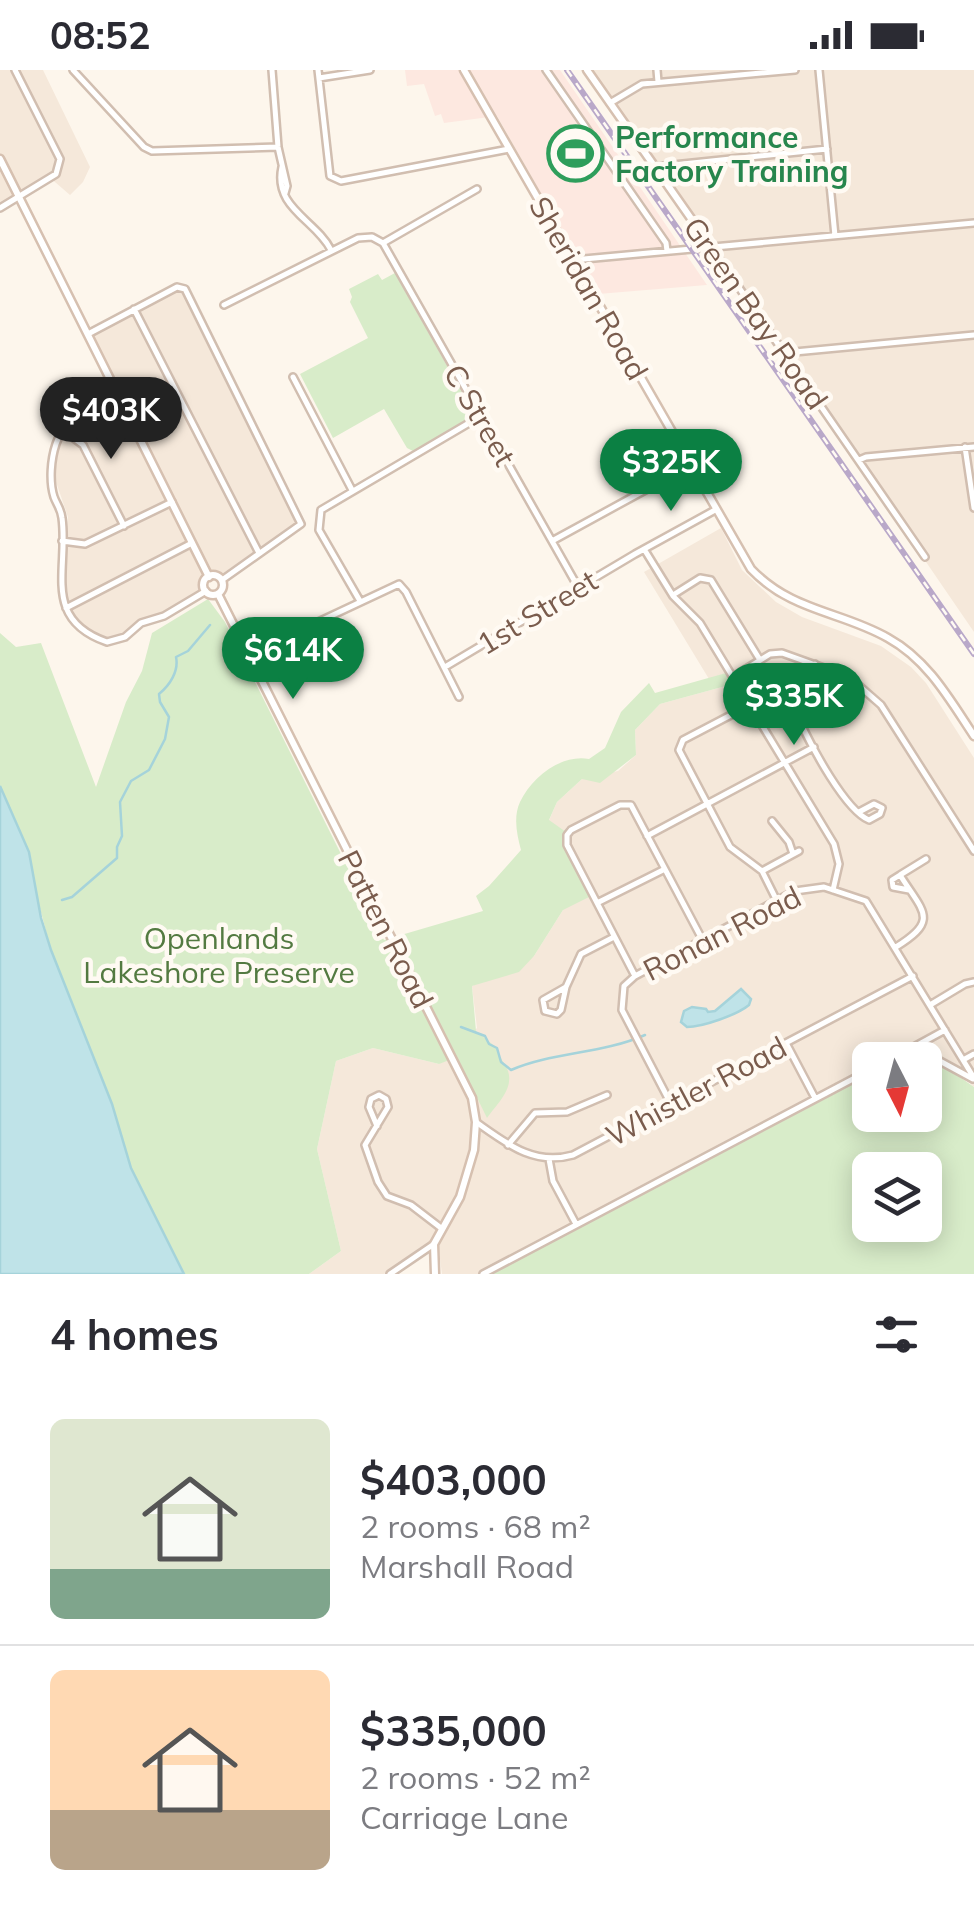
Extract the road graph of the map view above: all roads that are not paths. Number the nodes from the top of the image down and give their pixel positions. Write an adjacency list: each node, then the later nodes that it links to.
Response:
1 (15, 70): 20 (street)
2 (73, 70): 14 (street)
3 (272, 70): 14 (street)
4 (370, 70): 11 (street)
5 (464, 70): 16 (street, Sheridan Road)
6 (546, 70): 27 (street)
7 (587, 70): 13 (street, Green Bay Road)
8 (657, 70): 12 (street)
9 (795, 70): 12 (street)
10 (819, 70): 15 (street)
11 (319, 74): 16 (street)
12 (658, 82): 13 (street)
13 (610, 103): 18 (street, Green Bay Road)
14 (278, 147): 26 (street)
15 (827, 149): 18 (street); 23 (street)
16 (510, 150): 28 (street, Sheridan Road)
17 (0, 159): 20 (street)
18 (654, 167): 25 (street, Green Bay Road)
19 (477, 188): 24 (street)
20 (19, 197): 21 (street); 31 (street)
21 (0, 208)
22 (974, 223): 23 (street)
23 (835, 236): 25 (street)
24 (383, 243): 26 (street); 36 (street, C Street)
25 (711, 248): 27 (street); 33 (street, Green Bay Road)
26 (331, 250): 29 (street)
27 (667, 252): 28 (street)
28 (573, 260): 45 (street, Sheridan Road)
29 (224, 305)
30 (134, 309): 31 (street); 51 (street); 51 (street)
31 (88, 334): 35 (street)
32 (974, 335): 33 (street)
33 (784, 353): 40 (street, Green Bay Road)
34 (293, 377): 42 (street)
35 (113, 384): 37 (street); 43 (street)
36 (480, 416): 42 (street); 48 (street, C Street)
37 (63, 430): 46 (street); 47 (street)
38 (965, 447): 39 (street); 40 (street); 44 (street)
39 (974, 447)
40 (859, 460): 52 (street, Green Bay Road)
41 (649, 488): 48 (street)
42 (352, 490): 59 (street)
43 (172, 502): 46 (street); 49 (street)
44 (974, 508)
45 (715, 510): 50 (street, 1st Street); 68 (street, Sheridan Road)
46 (124, 526): 47 (street)
47 (62, 541): 60 (street)
48 (552, 541): 55 (street, C Street)
49 (192, 542): 53 (street); 60 (street)
50 (644, 549): 55 (street, 1st Street); 58 (street)
51 (258, 553): 54 (street)
52 (924, 558)
53 (210, 576): 54 (street); 56 (street)
54 (222, 580): 57 (street)
55 (578, 587): 64 (street, 1st Street)
56 (206, 592): 57 (street); 60 (street)
57 (218, 594): 103 (street, Patten Road)
58 (673, 596): 62 (street); 65 (street)
59 (360, 601): 61 (street); 64 (street)
60 (66, 608)
61 (318, 622)
62 (760, 660): 63 (street); 65 (street)
63 (815, 664): 69 (street); 75 (street)
64 (445, 666): 66 (street)
65 (733, 677): 67 (street)
66 (459, 697)
67 (750, 705): 70 (street); 71 (street)
68 (974, 736)
69 (814, 747): 70 (street); 72 (street)
70 (786, 763): 71 (street); 80 (street)
71 (707, 804): 74 (street); 78 (street)
72 (859, 812)
73 (772, 821): 78 (street)
74 (648, 836): 77 (street); 83 (street)
75 (974, 850)
76 (926, 859): 79 (street)
77 (665, 869): 83 (street); 85 (street)
78 (762, 871): 82 (street)
79 (900, 875): 81 (street); 81 (street)
80 (833, 890): 82 (street, Ronan Road); 86 (street)
81 (909, 890): 86 (street)
82 (777, 901): 85 (street, Ronan Road)
83 (596, 903): 84 (street)
84 (614, 937): 87 (street); 90 (street)
85 (702, 940): 87 (street, Ronan Road)
86 (896, 947): 88 (street)
87 (635, 976): 102 (street, Ronan Road)
88 (913, 976): 91 (street); 94 (street, Whistler Road)
89 (974, 982): 91 (street)
90 (566, 988): 90 (street)
91 (930, 1005): 92 (street)
92 (945, 1030): 93 (street); 96 (street)
93 (924, 1042)
94 (786, 1043): 101 (street); 102 (street, Whistler Road)
95 (974, 1054): 96 (street)
96 (963, 1060): 98 (street)
97 (942, 1062): 98 (street)
98 (974, 1078)
99 (852, 1079): 101 (street)
100 (607, 1095): 105 (street)
101 (815, 1099): 107 (street)
102 (671, 1104): 106 (street, Whistler Road)
103 (476, 1122): 105 (street); 108 (street, Patten Road)
104 (377, 1126): 104 (street); 108 (street)
105 (508, 1145): 106 (street)
106 (550, 1159): 107 (street)
107 (576, 1224): 112 (street)
108 (441, 1228): 109 (street, Patten Road)
109 (434, 1244): 110 (street); 111 (street, Patten Road)
110 (390, 1274)
111 (435, 1274)
112 (483, 1274)

